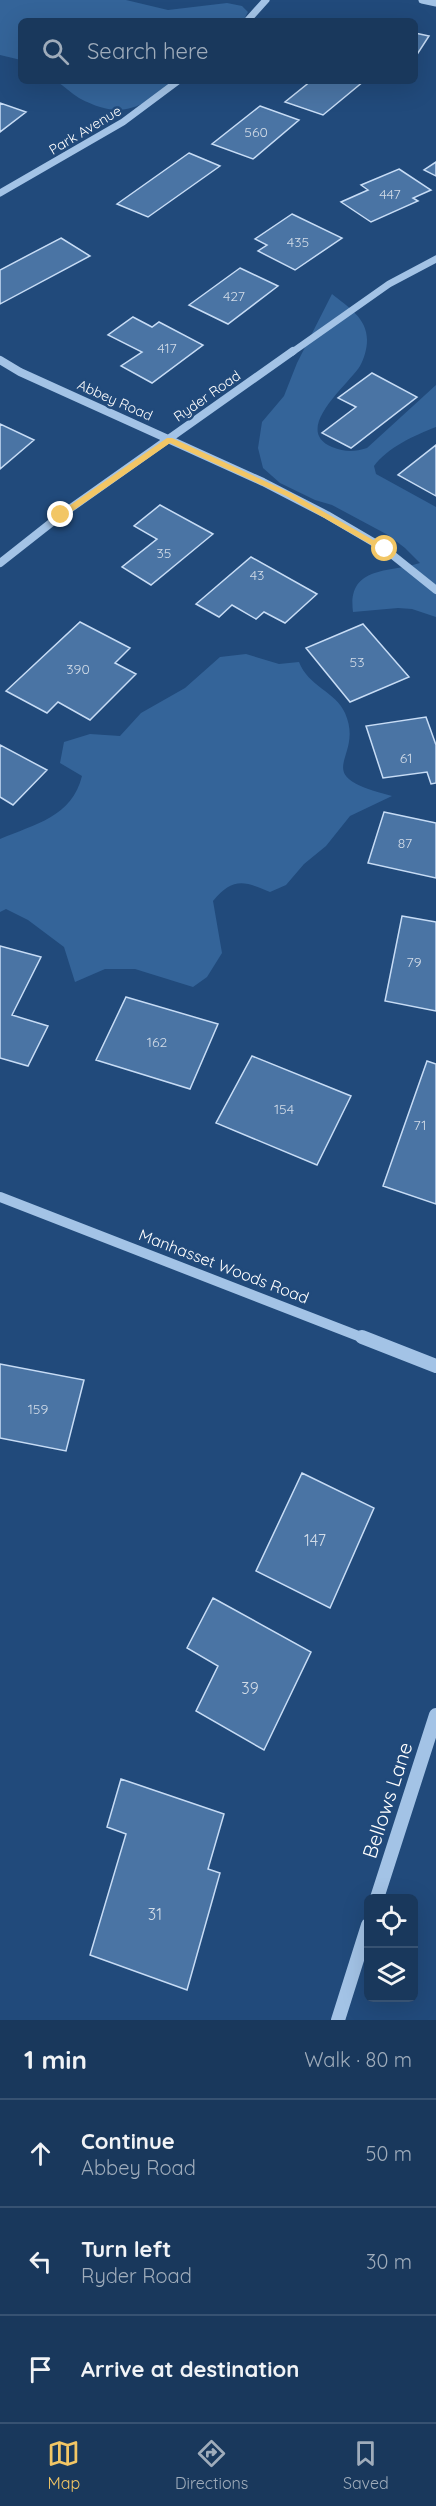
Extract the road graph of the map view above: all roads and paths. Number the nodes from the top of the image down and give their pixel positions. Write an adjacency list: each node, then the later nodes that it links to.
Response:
1 (266, 0): 4 (street)
2 (422, 0): 3 (street)
3 (436, 3)
4 (250, 18)
5 (174, 84): 6 (street, Park Avenue)
6 (0, 193)
7 (436, 260): 9 (street, Ryder Road)
8 (0, 360): 9 (street, Abbey Road)
9 (169, 440): 10 (street, Ryder Road); 11 (street, Abbey Road)
10 (0, 563)
11 (436, 590)
12 (0, 1197): 13 (street, Manhasset Woods Road)
13 (436, 1366)
14 (436, 1715): 15 (street, Bellows Lane)
15 (379, 1894)
16 (364, 1940): 17 (street)
17 (338, 2020)

